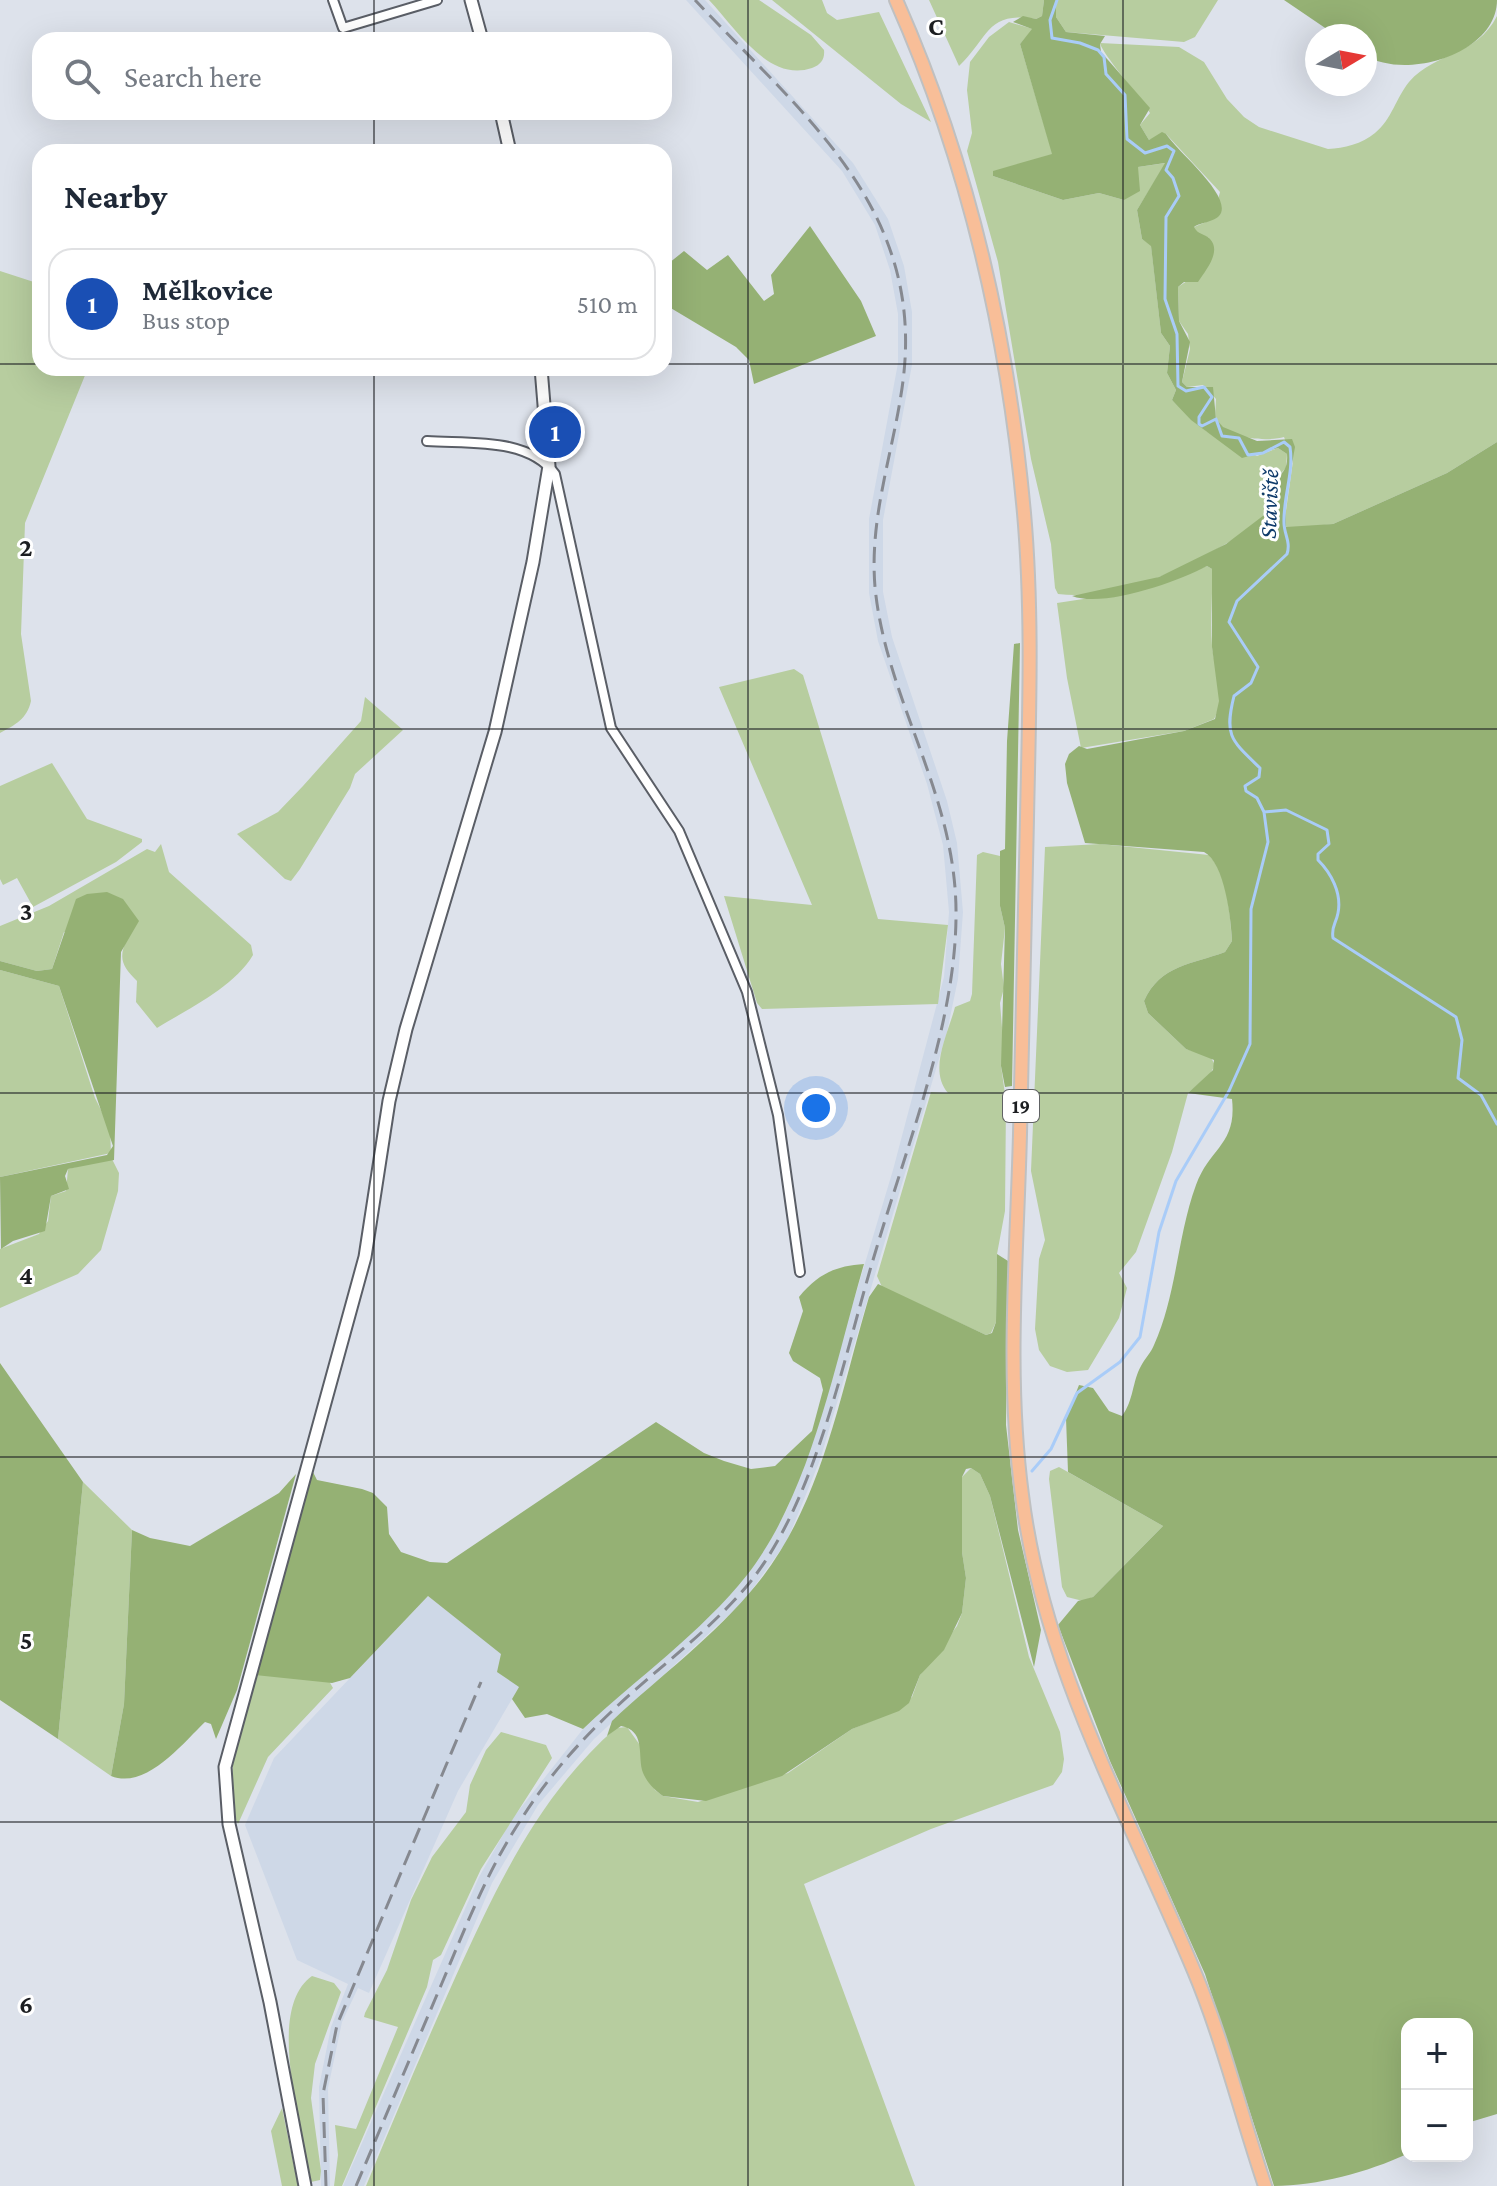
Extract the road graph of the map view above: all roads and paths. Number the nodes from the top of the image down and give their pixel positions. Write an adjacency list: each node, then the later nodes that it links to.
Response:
1 (333, 0): 2 (street)
2 (437, 0)
3 (471, 0): 5 (street)
4 (896, 0): 13 (main road, 19)
5 (480, 32)
6 (503, 120): 7 (street)
7 (508, 144)
8 (542, 376): 10 (street)
9 (427, 441): 10 (street)
10 (549, 466): 11 (street); 12 (street)
11 (800, 1272)
12 (305, 2186)
13 (1265, 2186)

